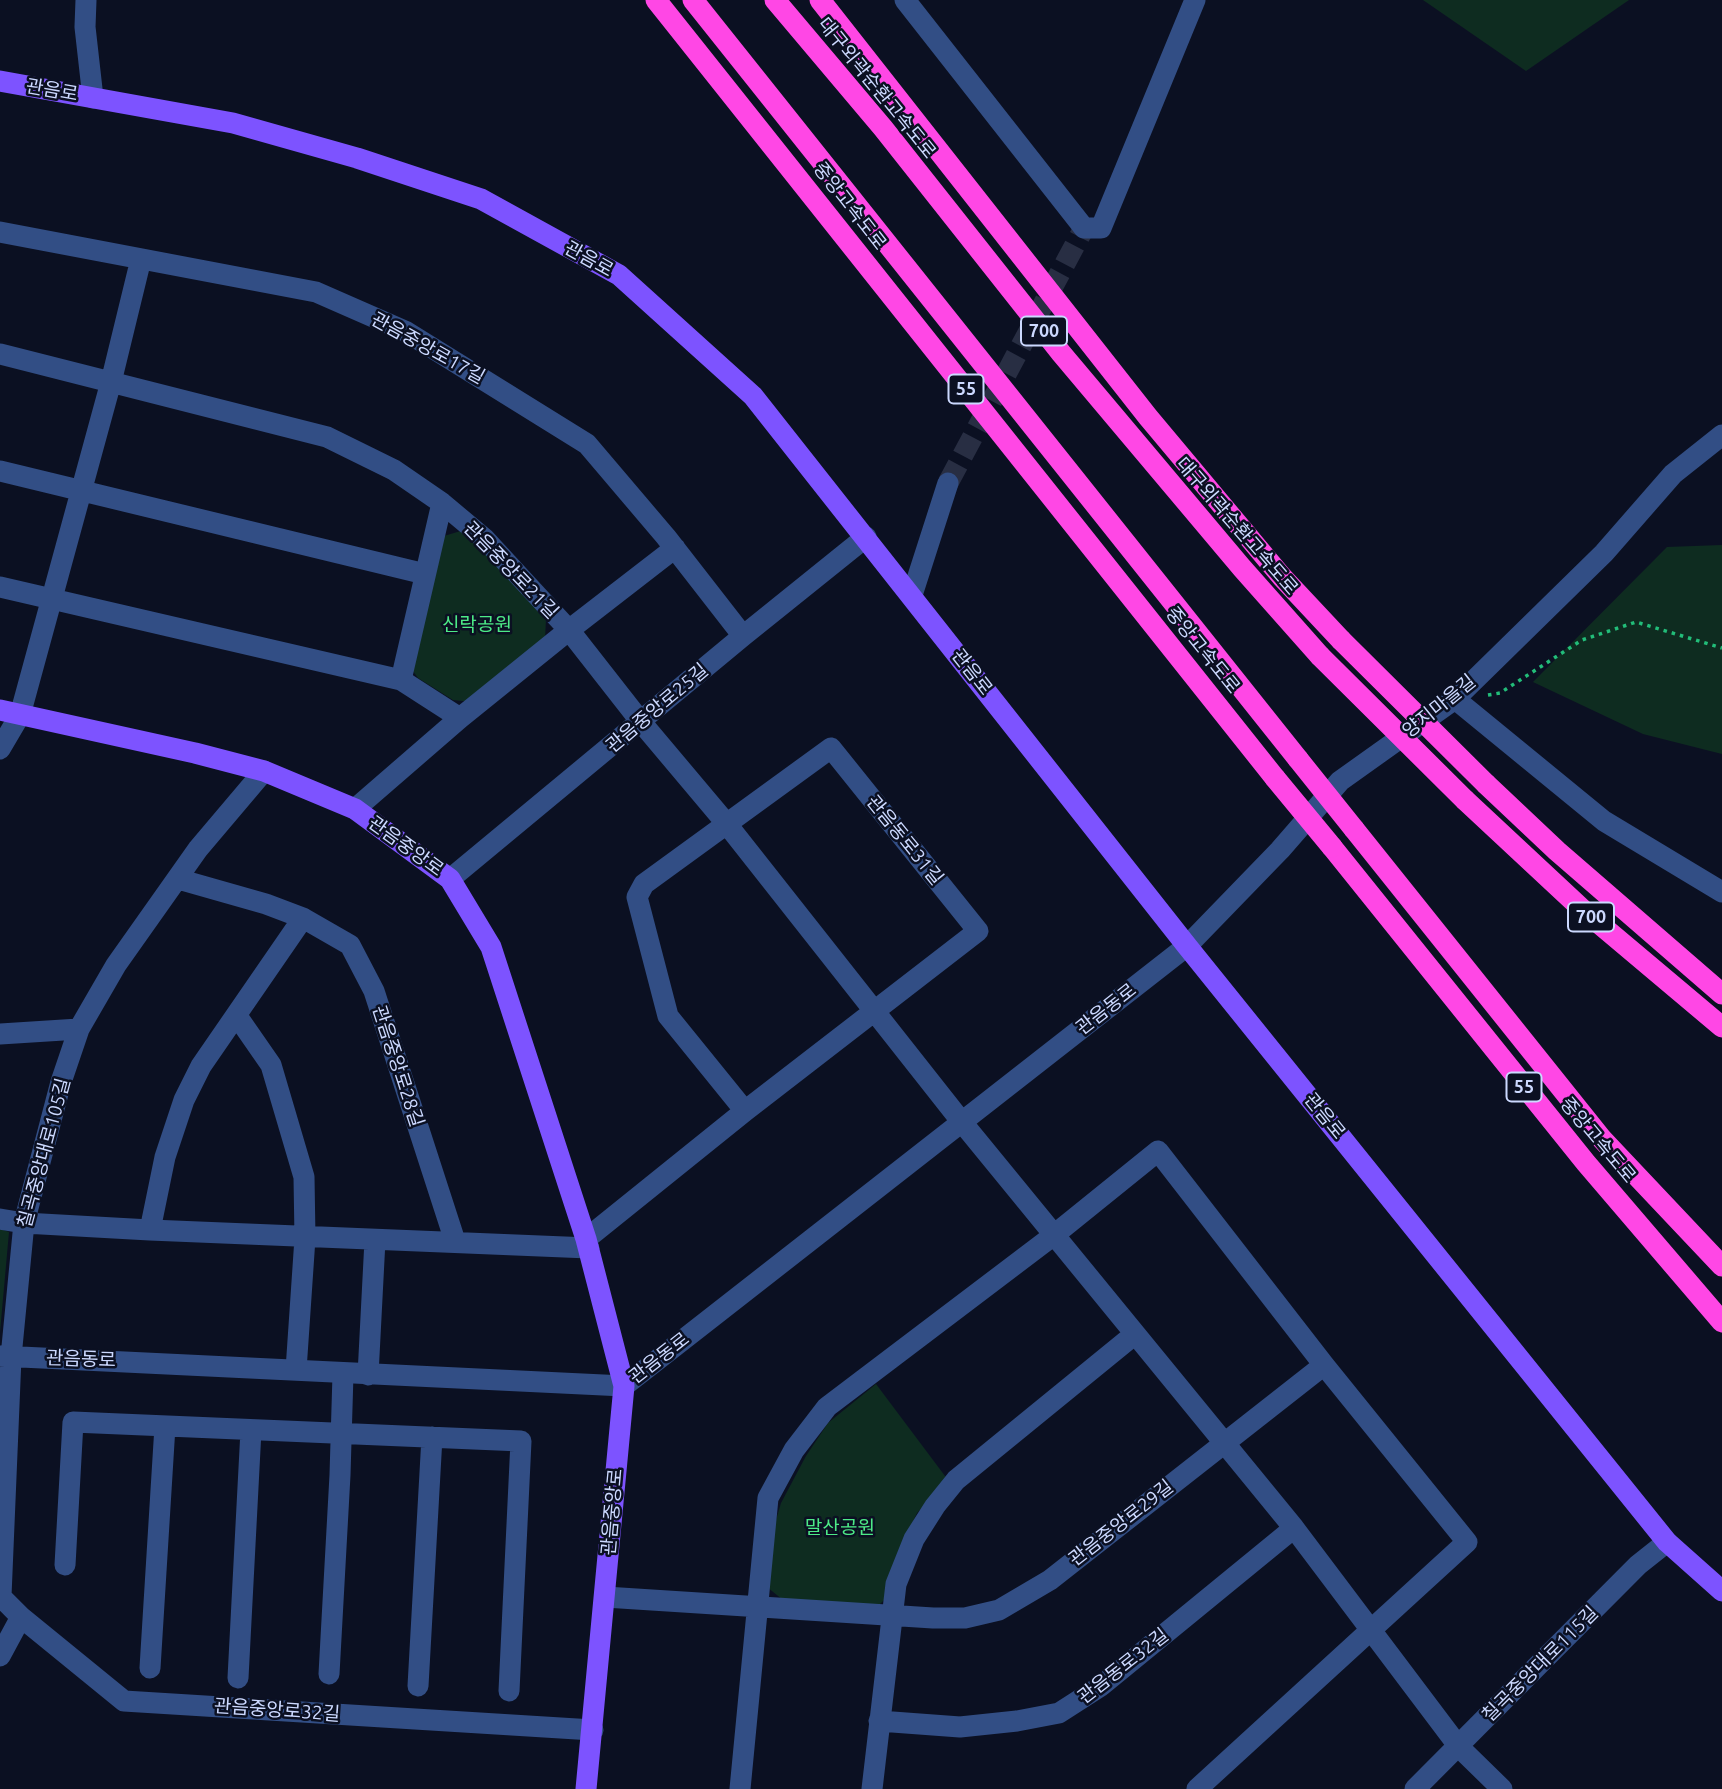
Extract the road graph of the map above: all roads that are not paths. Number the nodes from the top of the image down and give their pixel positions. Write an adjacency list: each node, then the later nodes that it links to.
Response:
1 (86, 0): 9 (street)
2 (656, 0): 58 (highway, 중앙고속도로 / 55, bridge)
3 (693, 0): 57 (highway, 중앙고속도로 / 55, bridge)
4 (775, 0): 44 (highway, 대구외곽순환고속도로 / 700, bridge)
5 (820, 0): 41 (highway, 대구외곽순환고속도로 / 700, bridge)
6 (905, 0): 7 (street)
7 (1195, 0)
8 (0, 81): 9 (main road, 관음로)
9 (93, 98): 19 (main road, 관음로)
10 (0, 232): 11 (street, 관음중앙로17길)
11 (141, 259): 13 (street); 20 (street, 관음중앙로17길)
12 (0, 354): 13 (street)
13 (111, 382): 17 (street); 18 (street, 관음중앙로21길)
14 (1722, 435): 28 (street, 양지마을길)
15 (0, 471): 17 (street)
16 (948, 483): 23 (street)
17 (81, 490): 21 (street); 24 (street)
18 (442, 503): 21 (street); 25 (street, 관음중앙로21길)
19 (866, 537): 23 (main road, 관음로); 26 (street, 관음중앙로25길)
20 (675, 548): 25 (street); 26 (street, 관음중앙로17길)
21 (425, 574): 27 (street)
22 (0, 587): 24 (street)
23 (912, 595): 40 (main road, 관음로)
24 (51, 599): 27 (street); 29 (street)
25 (569, 630): 30 (street, 관음중앙로); 31 (street, 관음중앙로21길)
26 (743, 636): 31 (street, 관음중앙로25길)
27 (401, 680): 30 (street)
28 (1455, 699): 38 (street); 40 (street, 양지마을길)
29 (10, 713): 32 (street); 33 (main road, 관음중앙로)
30 (460, 718): 34 (street, 관음중앙로)
31 (641, 722): 35 (street); 37 (street, 관음중앙로25길)
32 (0, 749)
33 (264, 771): 34 (main road, 관음중앙로); 36 (street, 칠곡중앙대로105길)
34 (355, 809): 37 (main road, 관음중앙로)
35 (726, 822): 42 (street); 42 (street, 관음동로31길); 47 (street, 관음동로31길)
36 (177, 879): 39 (street, 관음중앙로28길); 45 (street, 칠곡중앙대로105길)
37 (450, 879): 56 (main road, 관음중앙로)
38 (1722, 892)
39 (303, 918): 43 (street); 55 (street, 관음중앙로28길)
40 (1186, 946): 48 (street, 관음동로); 72 (main road, 관음로)
41 (1722, 994)
42 (874, 1010): 47 (street); 48 (street)
43 (237, 1016): 51 (street); 53 (street)
44 (1722, 1027)
45 (79, 1029): 46 (street); 50 (street, 칠곡중앙대로105길)
46 (0, 1034)
47 (745, 1111): 56 (street)
48 (961, 1121): 52 (street); 65 (street, 관음동로)
49 (0, 1219): 50 (street)
50 (24, 1223): 51 (street); 60 (street, 칠곡중앙대로105길)
51 (150, 1230): 53 (street)
52 (1054, 1235): 59 (street); 61 (street); 77 (street)
53 (305, 1238): 54 (street); 62 (street)
54 (375, 1240): 55 (street); 64 (street)
55 (455, 1241): 56 (street)
56 (587, 1244): 65 (main road, 관음중앙로)
57 (1722, 1266)
58 (1722, 1322)
59 (1135, 1334): 70 (street); 78 (street)
60 (6, 1356): 62 (street, 관음동로); 75 (street, 칠곡중앙대로105길)
61 (1324, 1365): 70 (street, 관음중앙로29길); 80 (street)
62 (296, 1370): 63 (street, 관음동로)
63 (343, 1374): 64 (street, 관음동로); 68 (street)
64 (368, 1375): 65 (street, 관음동로)
65 (624, 1386): 76 (main road, 관음중앙로)
66 (165, 1426): 67 (street); 73 (street); 82 (street)
67 (251, 1430): 68 (street); 84 (street)
68 (341, 1433): 69 (street); 83 (street)
69 (432, 1437): 85 (street); 86 (street)
70 (1223, 1442): 71 (street); 78 (street, 관음중앙로29길)
71 (1294, 1528): 80 (street); 87 (street, 관음동로32길)
72 (1667, 1542): 74 (main road, 관음로); 89 (street, 칠곡중앙대로115길)
73 (65, 1565)
74 (1722, 1591)
75 (1, 1596): 79 (street, 관음중앙로32길)
76 (605, 1597): 77 (street, 관음중앙로29길); 88 (main road, 관음중앙로)
77 (756, 1605): 78 (street, 관음중앙로29길); 91 (street)
78 (893, 1615): 87 (street)
79 (21, 1617): 81 (street); 88 (street, 관음중앙로32길)
80 (1372, 1632): 89 (street); 93 (street)
81 (0, 1656)
82 (150, 1668)
83 (329, 1674)
84 (238, 1678)
85 (418, 1686)
86 (509, 1691)
87 (879, 1721): 92 (street)
88 (593, 1730): 90 (main road, 관음중앙로)
89 (1459, 1746): 94 (street, 칠곡중앙대로115길); 95 (street)
90 (586, 1789)
91 (740, 1789)
92 (872, 1789)
93 (1197, 1789)
94 (1415, 1789)
95 (1502, 1789)

